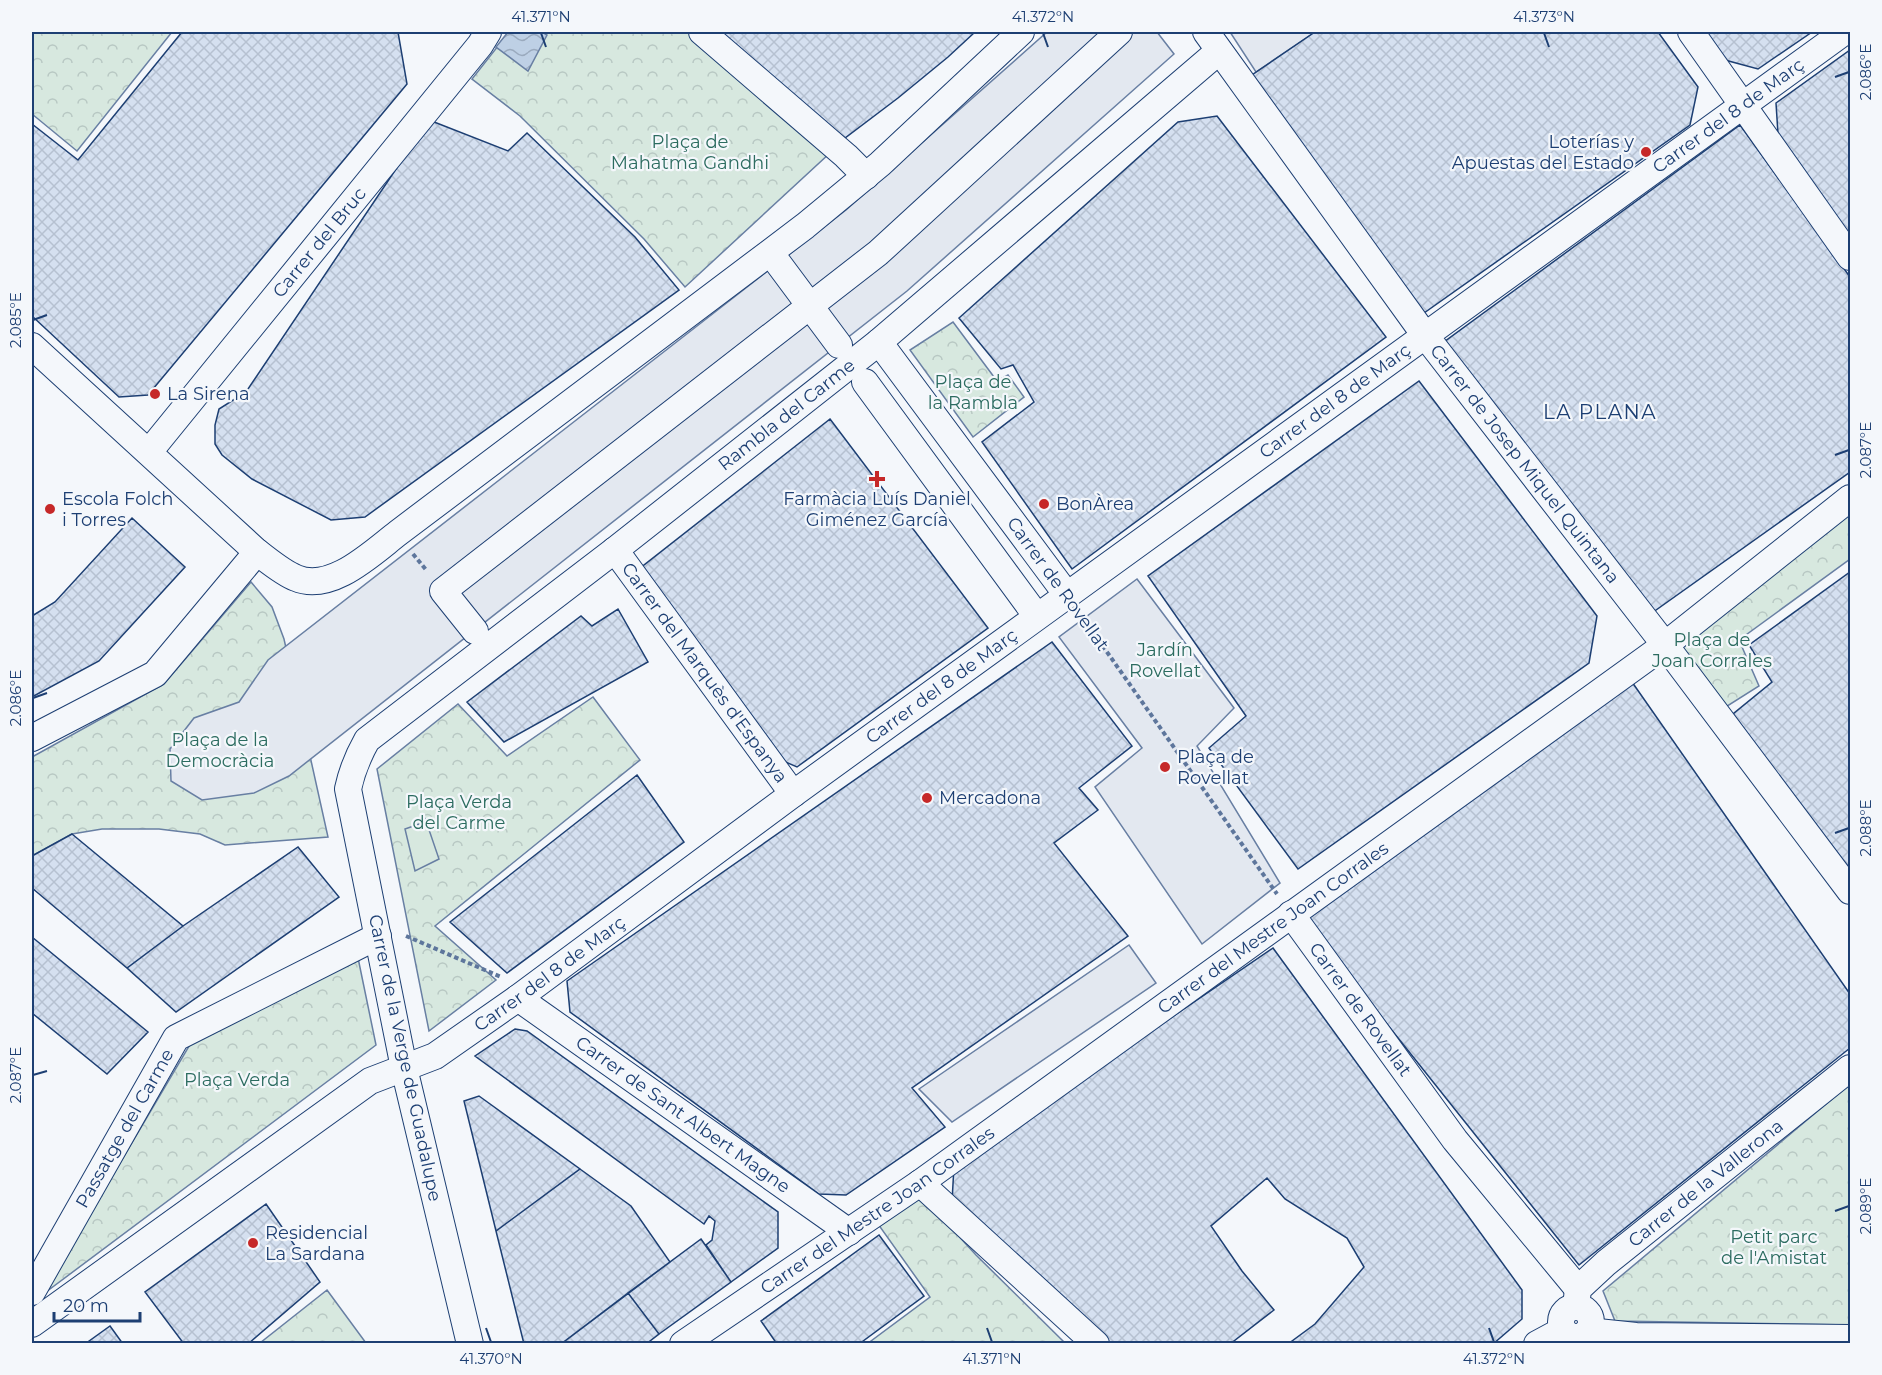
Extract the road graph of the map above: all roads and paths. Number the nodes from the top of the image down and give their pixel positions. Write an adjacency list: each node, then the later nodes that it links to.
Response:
1 (702, 32): 9 (street)
2 (1022, 32): 9 (street)
3 (1119, 32): 12 (street)
4 (1691, 32): 8 (street)
5 (1844, 32): 8 (street, Carrer del 8 de Març)
6 (478, 36): 18 (street, Carrer del Bruc)
7 (1213, 41): 13 (street, Carrer de Josep Miquel Quintana); 14 (street, Rambla del Carme)
8 (1743, 103): 10 (street); 13 (street, Carrer del 8 de Març)
9 (866, 176): 21 (street)
10 (1851, 257)
11 (778, 263): 12 (street, Rambla del Carme)
12 (810, 306): 15 (street, Rambla del Carme); 24 (street)
13 (1424, 334): 22 (street, Carrer del 8 de Març); 25 (street, Carrer de Josep Miquel Quintana)
14 (879, 342): 20 (street, Rambla del Carme); 22 (street, Carrer de Rovellat)
15 (839, 345)
16 (32, 346): 18 (street)
17 (865, 382): 23 (street, Carrer de Rovellat)
18 (148, 452): 21 (street)
19 (1851, 498): 25 (street, Carrer del Mestre Joan Corrales)
20 (615, 550): 27 (street, Rambla del Carme); 28 (street, Carrer del Marquès d'Espanya)
21 (257, 552): 26 (street)
22 (1067, 595): 28 (street, Carrer del 8 de Març); 30 (path, Carrer de Rovellat)
23 (1030, 607)
24 (475, 631)
25 (1665, 645): 29 (street, Carrer de Josep Miquel Quintana); 30 (street, Carrer del Mestre Joan Corrales)
26 (32, 738)
27 (351, 772): 31 (street, Carrer de la Verge de Guadalupe)
28 (793, 794): 32 (street, Carrer del 8 de Març)
29 (1851, 891)
30 (1292, 914): 35 (street, Carrer del Mestre Joan Corrales); 38 (street, Carrer de Rovellat)
31 (390, 935): 32 (path); 33 (street, Carrer de la Verge de Guadalupe); 37 (street, Passatge del Carme)
32 (510, 988): 33 (street, Carrer del 8 de Març); 36 (street, Carrer de Sant Albert Magne)
33 (404, 1068): 39 (street, Carrer del 8 de Març); 43 (street, Carrer de la Verge de Guadalupe)
34 (1851, 1068): 38 (street, Carrer de la Vallerona)
35 (920, 1183): 36 (street, Carrer del Mestre Joan Corrales); 45 (street)
36 (849, 1232): 44 (street, Carrer del Mestre Joan Corrales)
37 (32, 1292)
38 (1577, 1298): 40 (street, Carrer de la Vallerona); 41 (street, Carrer de Rovellat)
39 (32, 1324)
40 (1563, 1330): 41 (street); 46 (street)
41 (1588, 1331): 42 (street)
42 (1851, 1338)
43 (470, 1344)
44 (683, 1344)
45 (1096, 1344)
46 (1537, 1344)

